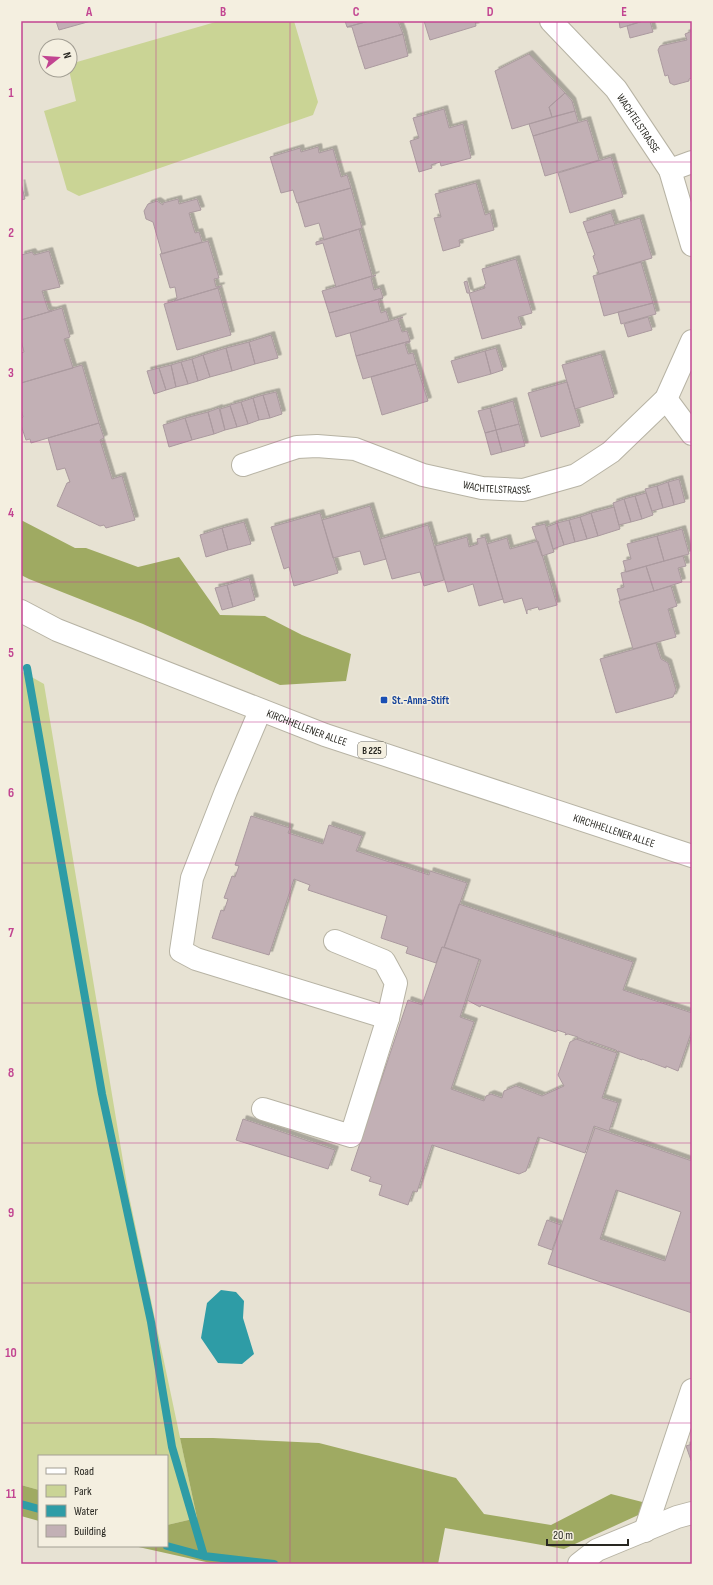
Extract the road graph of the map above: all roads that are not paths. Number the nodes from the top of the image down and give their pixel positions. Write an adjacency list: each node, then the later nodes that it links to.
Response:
1 (551, 21): 3 (street, WACHTELSTRASSE)
2 (692, 162): 3 (street)
3 (670, 170): 4 (street, WACHTELSTRASSE)
4 (692, 245)
5 (692, 341): 6 (street, WACHTELSTRASSE)
6 (666, 399): 7 (street); 8 (street, WACHTELSTRASSE)
7 (692, 434)
8 (243, 465)
9 (21, 611): 10 (street, KIRCHHELLENER ALLEE / B 225)
10 (260, 711): 11 (street, KIRCHHELLENER ALLEE / B 225); 13 (street)
11 (692, 856)
12 (335, 941): 13 (street)
13 (388, 1018): 14 (street)
14 (263, 1109)
15 (692, 1390): 17 (street)
16 (692, 1513): 17 (street)
17 (645, 1531): 18 (street)
18 (579, 1564)

